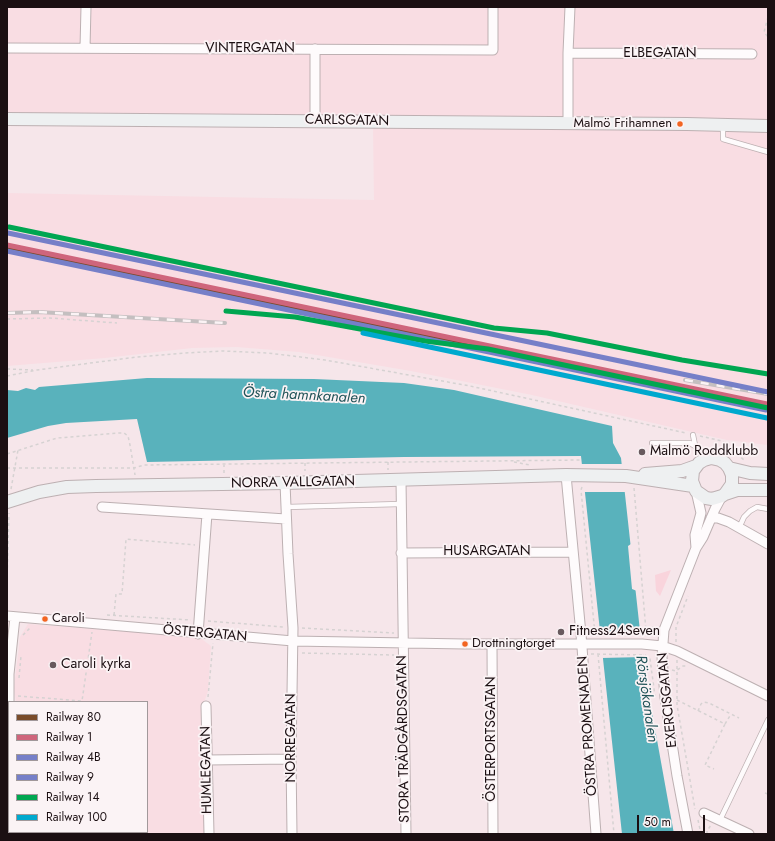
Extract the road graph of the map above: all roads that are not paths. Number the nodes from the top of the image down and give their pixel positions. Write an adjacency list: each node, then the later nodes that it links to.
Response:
1 (86, 7): 5 (street)
2 (493, 7): 6 (street, VINTERGATAN)
3 (570, 7): 7 (street)
4 (7, 48): 5 (street, VINTERGATAN)
5 (84, 48): 6 (street, VINTERGATAN)
6 (315, 49): 11 (street)
7 (568, 53): 8 (street, ELBEGATAN); 13 (street)
8 (752, 54)
9 (7, 119): 11 (main road, CARLSGATAN)
10 (768, 120): 12 (main road, CARLSGATAN)
11 (315, 121): 13 (main road, CARLSGATAN)
12 (723, 122): 13 (main road, CARLSGATAN); 14 (main road, CARLSGATAN); 15 (lane)
13 (568, 123)
14 (768, 126)
15 (768, 152)
16 (693, 435): 18 (lane)
17 (652, 443): 18 (lane)
18 (695, 445): 19 (lane)
19 (700, 463): 20 (main road); 23 (main road); 26 (main road)
20 (729, 468): 21 (main road); 28 (main road)
21 (768, 474)
22 (566, 475): 23 (main road, NORRA VALLGATAN); 24 (main road, NORRA VALLGATAN); 40 (street, ÖSTRA PROMENADEN)
23 (626, 476): 26 (main road)
24 (400, 480): 25 (main road, NORRA VALLGATAN); 30 (street)
25 (285, 483): 29 (main road, NORRA VALLGATAN); 32 (street)
26 (695, 488): 28 (main road); 39 (street, EXERCISGATAN)
27 (768, 490): 28 (main road)
28 (724, 495): 35 (street, EXERCISGATAN)
29 (9, 502)
30 (401, 504): 32 (lane, NORRA VALLGATAN); 41 (street)
31 (102, 507): 34 (street)
32 (286, 507): 36 (street)
33 (768, 509): 37 (lane)
34 (208, 514): 36 (street); 43 (street)
35 (711, 518): 37 (street); 39 (street, EXERCISGATAN)
36 (286, 519): 44 (street)
37 (739, 528): 38 (street)
38 (768, 544)
39 (696, 548): 48 (street, EXERCISGATAN)
40 (573, 552): 41 (street, HUSARGATAN); 47 (street, ÖSTRA PROMENADEN)
41 (401, 553): 45 (street)
42 (11, 616): 43 (street, ÖSTERGATAN); 50 (street)
43 (198, 634): 44 (street, ÖSTERGATAN)
44 (293, 641): 45 (street, ÖSTERGATAN); 53 (street, NORREGATAN)
45 (403, 643): 46 (street, ÖSTERGATAN); 59 (street, STORA TRÄDGÅRDSGATAN)
46 (492, 644): 47 (street, ÖSTERGATAN); 60 (street, ÖSTERPORTSGATAN)
47 (581, 645): 48 (street, ÖSTERGATAN); 61 (street, ÖSTRA PROMENADEN)
48 (662, 646): 49 (street, ÖSTERGATAN); 62 (street, EXERCISGATAN)
49 (768, 696)
50 (12, 697)
51 (206, 706): 54 (street, HUMLEGATAN)
52 (768, 720): 56 (lane)
53 (291, 759): 54 (street); 58 (street, NORREGATAN)
54 (207, 760): 57 (street, HUMLEGATAN)
55 (699, 815): 56 (street)
56 (720, 820): 63 (street)
57 (209, 834)
58 (292, 834)
59 (406, 834)
60 (493, 834)
61 (596, 834)
62 (688, 834)
63 (749, 834)

